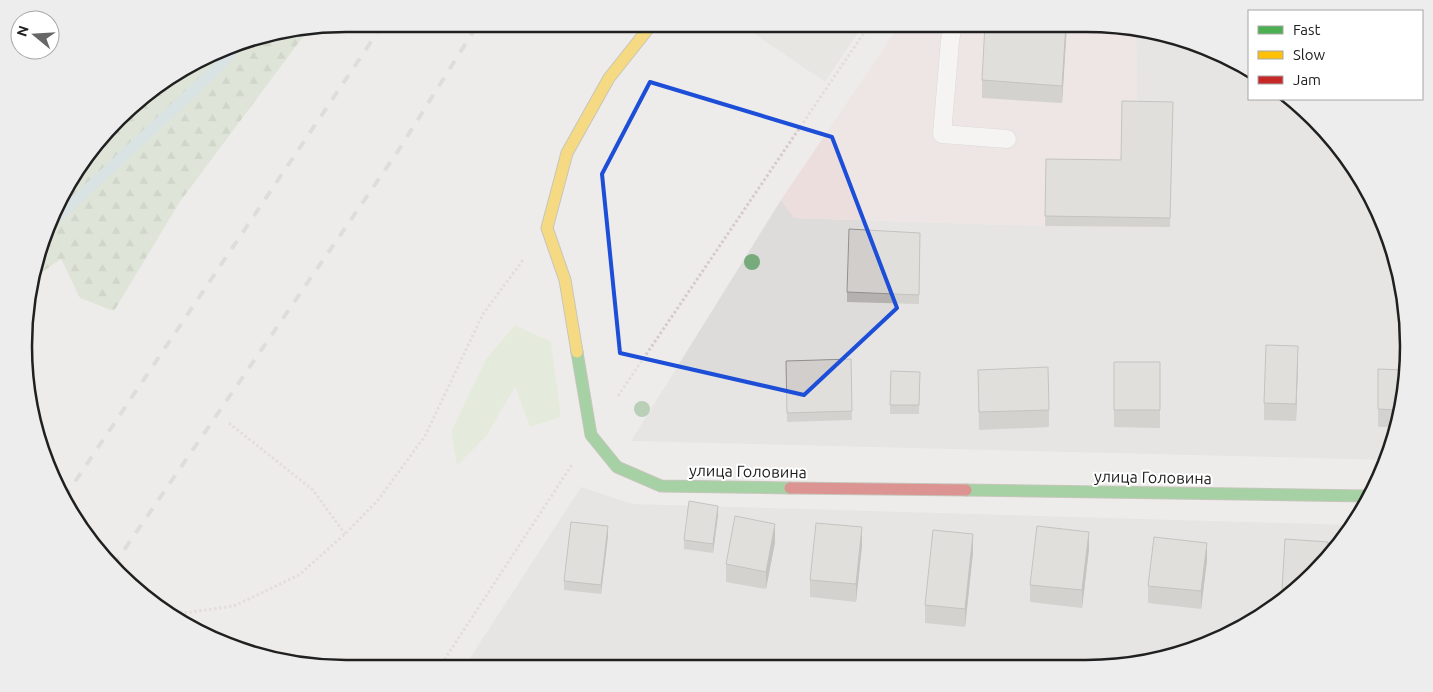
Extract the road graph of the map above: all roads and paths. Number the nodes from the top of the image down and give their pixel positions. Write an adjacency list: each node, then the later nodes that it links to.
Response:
1 (646, 32): 5 (street)
2 (865, 32): 7 (path)
3 (952, 32): 4 (lane)
4 (1006, 139)
5 (547, 228): 7 (street, улица Головина); 9 (path)
6 (229, 423): 9 (path)
7 (591, 435): 8 (street, улица Головина); 11 (path)
8 (1362, 496)
9 (345, 534): 10 (path)
10 (180, 612)
11 (444, 660)

